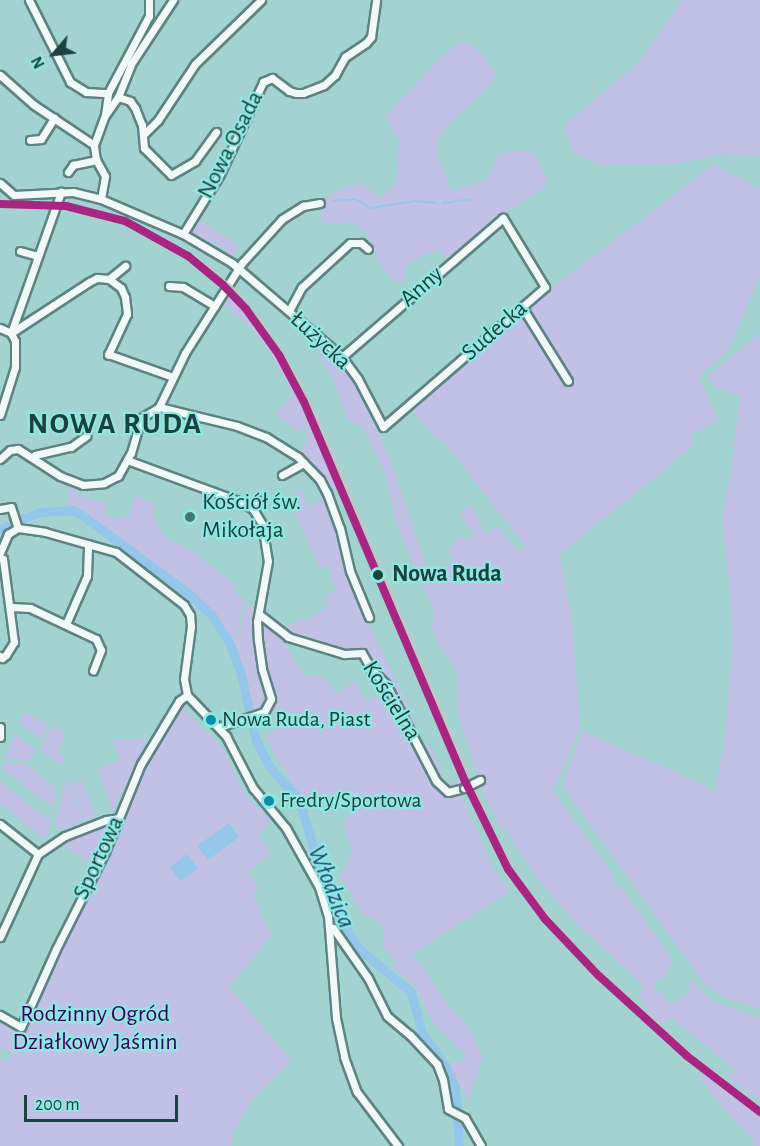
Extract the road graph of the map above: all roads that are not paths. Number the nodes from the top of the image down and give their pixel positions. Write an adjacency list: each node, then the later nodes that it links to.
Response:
1 (29, 0): 7 (street)
2 (149, 0): 7 (street)
3 (173, 0): 8 (street)
4 (261, 0): 12 (street)
5 (376, 0): 24 (street, Nowa Osada)
6 (0, 75): 11 (street)
7 (108, 93): 10 (street)
8 (118, 97): 9 (street); 10 (street)
9 (137, 111): 12 (street); 14 (street)
10 (105, 115): 16 (street)
11 (54, 118): 15 (street); 16 (street)
12 (153, 125): 14 (street)
13 (216, 132): 14 (street)
14 (143, 135)
15 (30, 140)
16 (94, 145): 17 (street)
17 (96, 160): 18 (street); 21 (street)
18 (69, 172)
19 (0, 183): 20 (street, Łużycka)
20 (61, 192): 21 (street, Łużycka); 27 (street)
21 (101, 199): 24 (street, Łużycka)
22 (320, 203): 29 (street)
23 (503, 218): 33 (street, Sudecka); 37 (street, Anny)
24 (183, 234): 29 (street, Łużycka)
25 (368, 249): 34 (street)
26 (20, 251): 27 (street)
27 (37, 256): 36 (street)
28 (125, 266): 30 (street)
29 (238, 270): 32 (street); 34 (street, Łużycka)
30 (108, 279): 36 (street); 38 (street)
31 (169, 286): 32 (street)
32 (215, 306): 38 (street)
33 (522, 307): 39 (street); 42 (street, Sudecka)
34 (289, 311): 37 (street, Łużycka)
35 (0, 328): 36 (street)
36 (11, 333): 41 (street)
37 (342, 357): 42 (street, Łużycka)
38 (173, 377): 40 (street)
39 (568, 381)
40 (159, 407): 45 (street); 47 (street)
41 (0, 415)
42 (383, 427)
43 (86, 436): 44 (street)
44 (35, 454)
45 (129, 457): 46 (street); 51 (street)
46 (0, 459)
47 (304, 463): 48 (street); 57 (street)
48 (282, 475)
49 (261, 500): 51 (street)
50 (0, 509): 52 (street)
51 (253, 509): 56 (street)
52 (18, 527): 53 (street); 54 (street)
53 (88, 544): 58 (street); 61 (street)
54 (0, 556): 55 (street)
55 (11, 607): 58 (street); 59 (street)
56 (259, 614): 63 (street); 65 (street, Kościelna, bridge)
57 (369, 617)
58 (66, 624): 60 (street)
59 (1, 657)
60 (93, 671)
61 (187, 695): 63 (street); 66 (street, Sportowa)
62 (0, 727): 64 (street)
63 (219, 727): 69 (street)
64 (0, 737)
65 (480, 780)
66 (118, 818): 68 (street); 71 (street, Sportowa)
67 (0, 824): 68 (street)
68 (38, 854): 70 (street)
69 (329, 928): 72 (street); 73 (street)
70 (0, 937)
71 (0, 1015)
72 (398, 1146)
73 (481, 1146)

